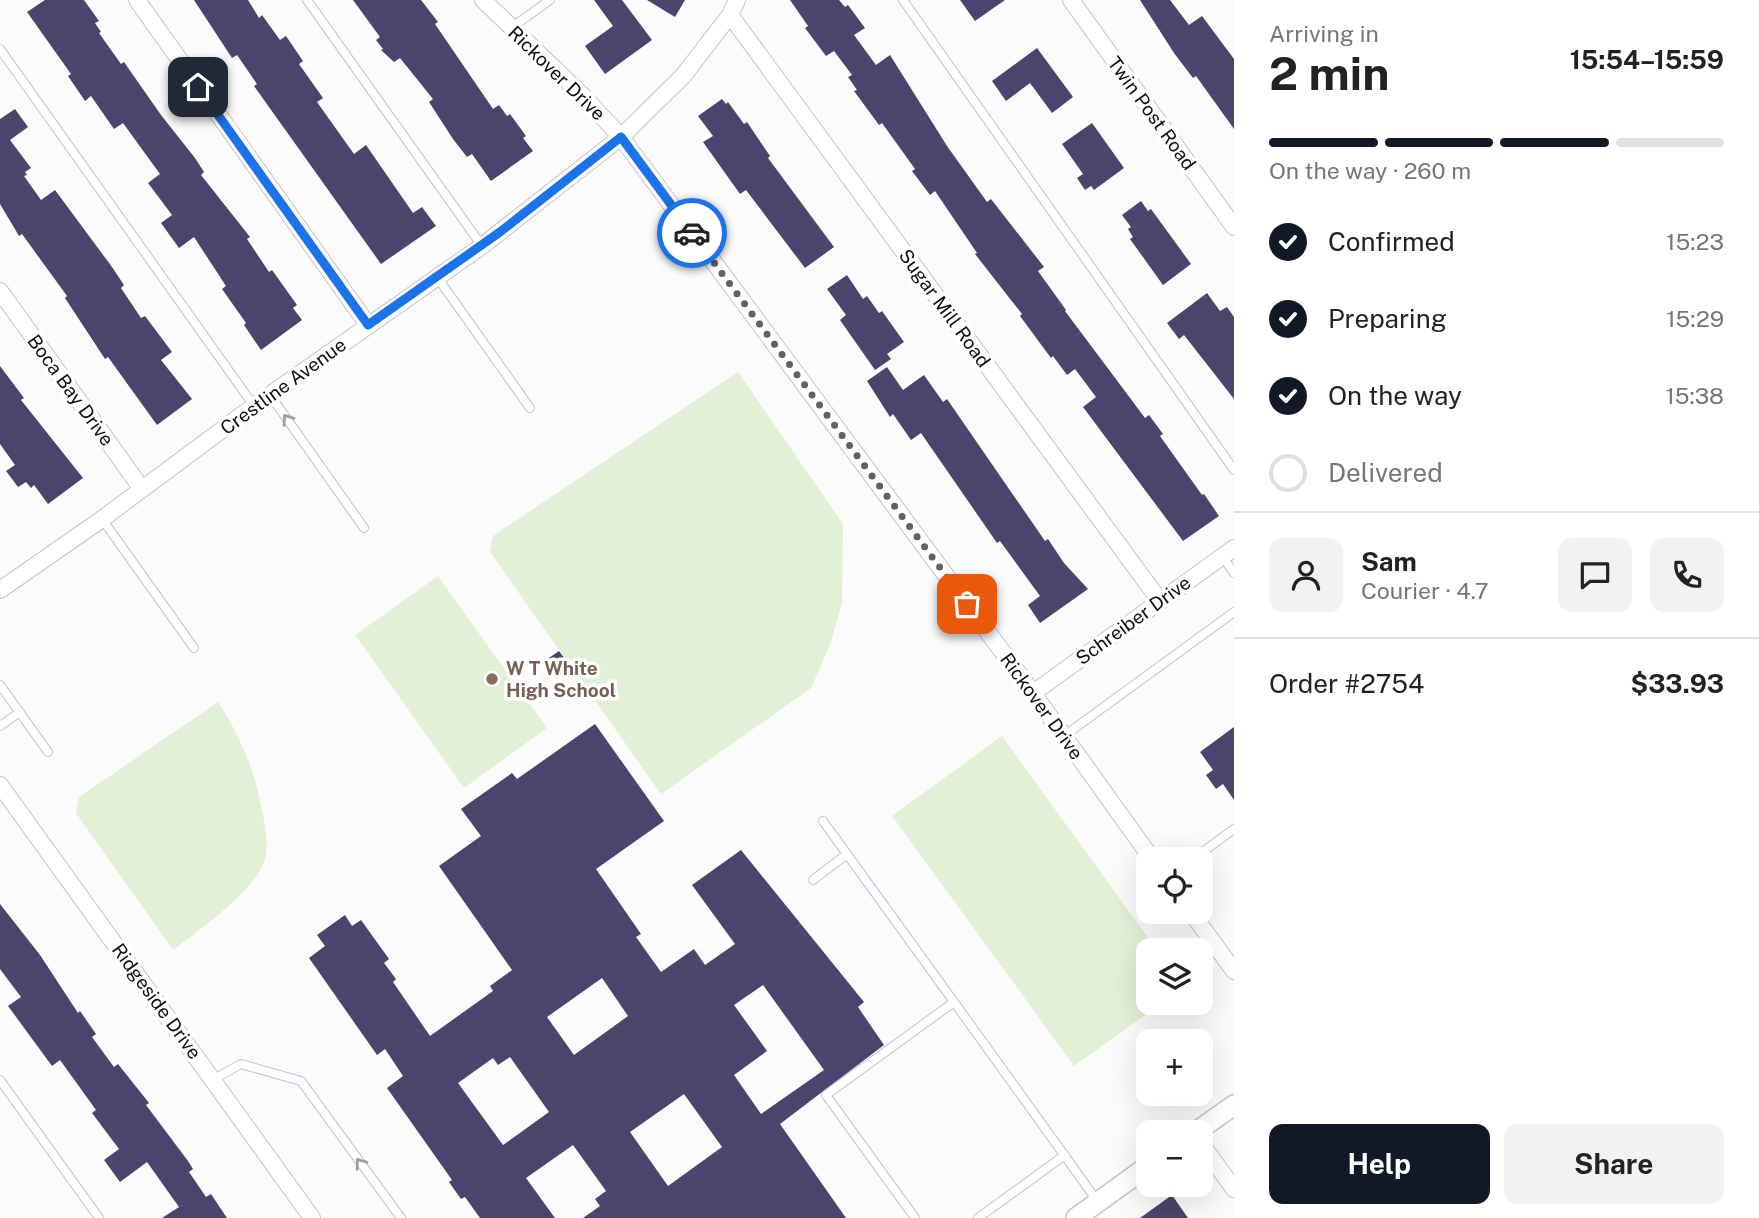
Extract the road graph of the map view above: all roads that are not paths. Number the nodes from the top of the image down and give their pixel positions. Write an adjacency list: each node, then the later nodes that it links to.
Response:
1 (137, 0): 15 (street)
2 (307, 0): 12 (lane)
3 (483, 0): 8 (street, Rickover Drive)
4 (550, 0): 8 (lane)
5 (903, 0): 19 (lane)
6 (1071, 0): 11 (street, Twin Post Road)
7 (733, 7): 10 (street, Crestline Avenue); 26 (street, Sugar Mill Road)
8 (511, 28): 10 (street, Rickover Drive)
9 (0, 50): 17 (lane)
10 (621, 137): 12 (street, Crestline Avenue); 30 (street, Rickover Drive)
11 (1234, 227)
12 (482, 246): 13 (street, Crestline Avenue)
13 (437, 277): 15 (street, Crestline Avenue); 18 (lane)
14 (0, 291): 20 (street, Boca Bay Drive)
15 (368, 325): 16 (street, Crestline Avenue)
16 (270, 395): 17 (street, Crestline Avenue); 22 (lane, one-way to 16)
17 (254, 406): 20 (street, Crestline Avenue)
18 (530, 408)
19 (1234, 470)
20 (142, 489): 21 (street, Crestline Avenue)
21 (102, 519): 25 (street, Crestline Avenue); 28 (lane)
22 (364, 528)
23 (1228, 552): 24 (lane); 26 (street, Schreiber Drive)
24 (1234, 573)
25 (0, 590)
26 (1160, 601): 30 (street, Schreiber Drive)
27 (1234, 612): 33 (lane)
28 (194, 648)
29 (0, 685): 31 (lane)
30 (1032, 693): 33 (street, Rickover Drive)
31 (20, 712): 32 (lane); 34 (lane)
32 (0, 726)
33 (1064, 737): 38 (street, Rickover Drive)
34 (48, 752)
35 (0, 785): 45 (street, Ridgeside Drive)
36 (823, 821): 40 (lane)
37 (1234, 829): 39 (lane)
38 (1143, 847)
39 (1209, 847)
40 (847, 855): 41 (lane); 44 (lane)
41 (813, 880)
42 (1200, 924): 43 (street)
43 (1234, 971)
44 (954, 1002): 49 (lane); 57 (lane)
45 (214, 1079): 55 (street, Ridgeside Drive); 56 (lane, one-way to 45)
46 (0, 1080): 54 (lane)
47 (1234, 1105): 48 (street)
48 (1213, 1120)
49 (1065, 1156): 53 (lane); 58 (lane)
50 (1213, 1160): 52 (street)
51 (1136, 1175): 53 (street)
52 (1234, 1189)
53 (1086, 1213)
54 (99, 1218)
55 (312, 1218)
56 (401, 1218)
57 (915, 1218)
58 (978, 1218)

